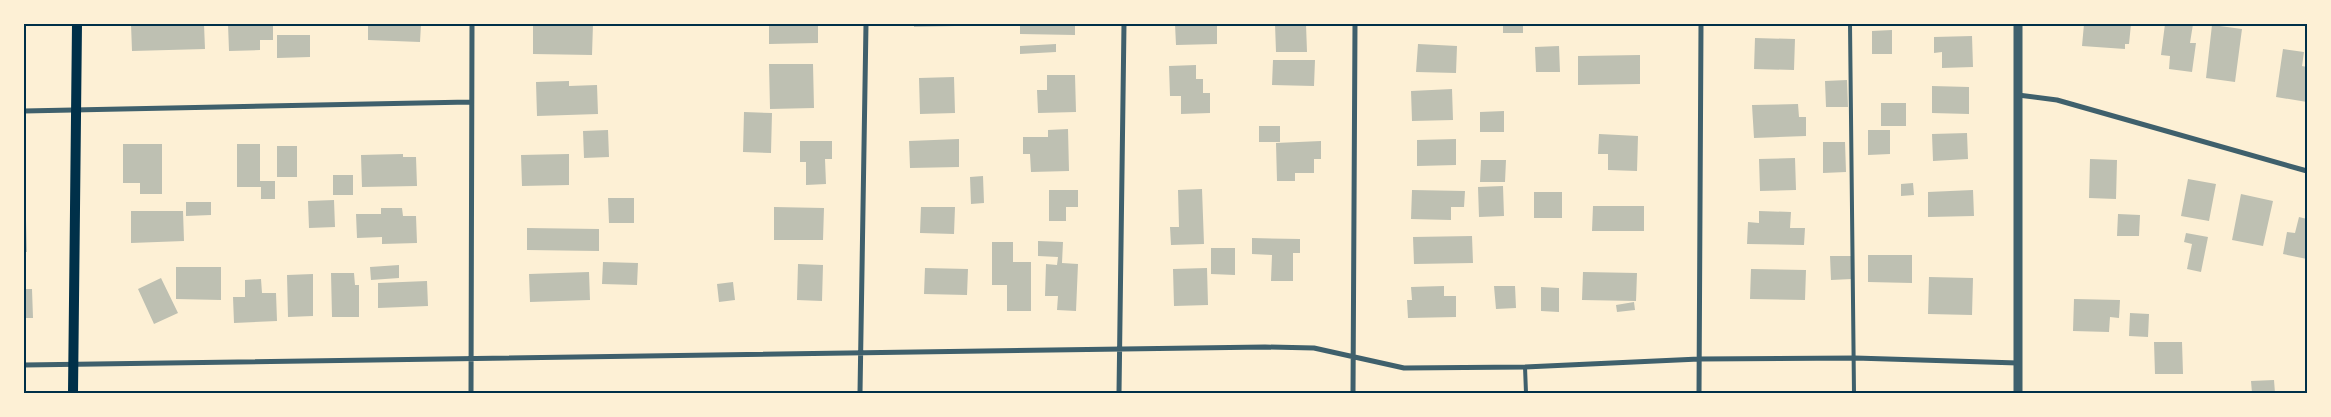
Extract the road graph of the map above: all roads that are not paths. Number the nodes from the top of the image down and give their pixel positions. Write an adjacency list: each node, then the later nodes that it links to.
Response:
1 (77, 24): 11 (main road)
2 (472, 24): 10 (street)
3 (866, 24): 15 (street)
4 (1124, 24): 14 (street)
5 (1355, 24): 16 (street)
6 (1701, 24): 18 (street)
7 (1850, 24): 17 (lane)
8 (2018, 24): 9 (street)
9 (2018, 95): 13 (street); 21 (street)
10 (470, 102): 11 (street); 19 (street)
11 (76, 110): 12 (street); 20 (main road)
12 (24, 111)
13 (2307, 171)
14 (1119, 350): 15 (street); 16 (street); 27 (street)
15 (860, 352): 19 (street); 26 (street)
16 (1353, 356): 23 (street); 28 (street)
17 (1855, 358): 18 (street); 21 (street); 31 (lane)
18 (1699, 359): 23 (street); 30 (street)
19 (471, 360): 20 (street); 25 (street)
20 (73, 363): 22 (street); 24 (main road)
21 (2018, 363): 32 (street)
22 (24, 365)
23 (1526, 367): 29 (lane)
24 (73, 393)
25 (471, 393)
26 (860, 393)
27 (1119, 393)
28 (1353, 393)
29 (1526, 393)
30 (1699, 393)
31 (1854, 393)
32 (2018, 393)

